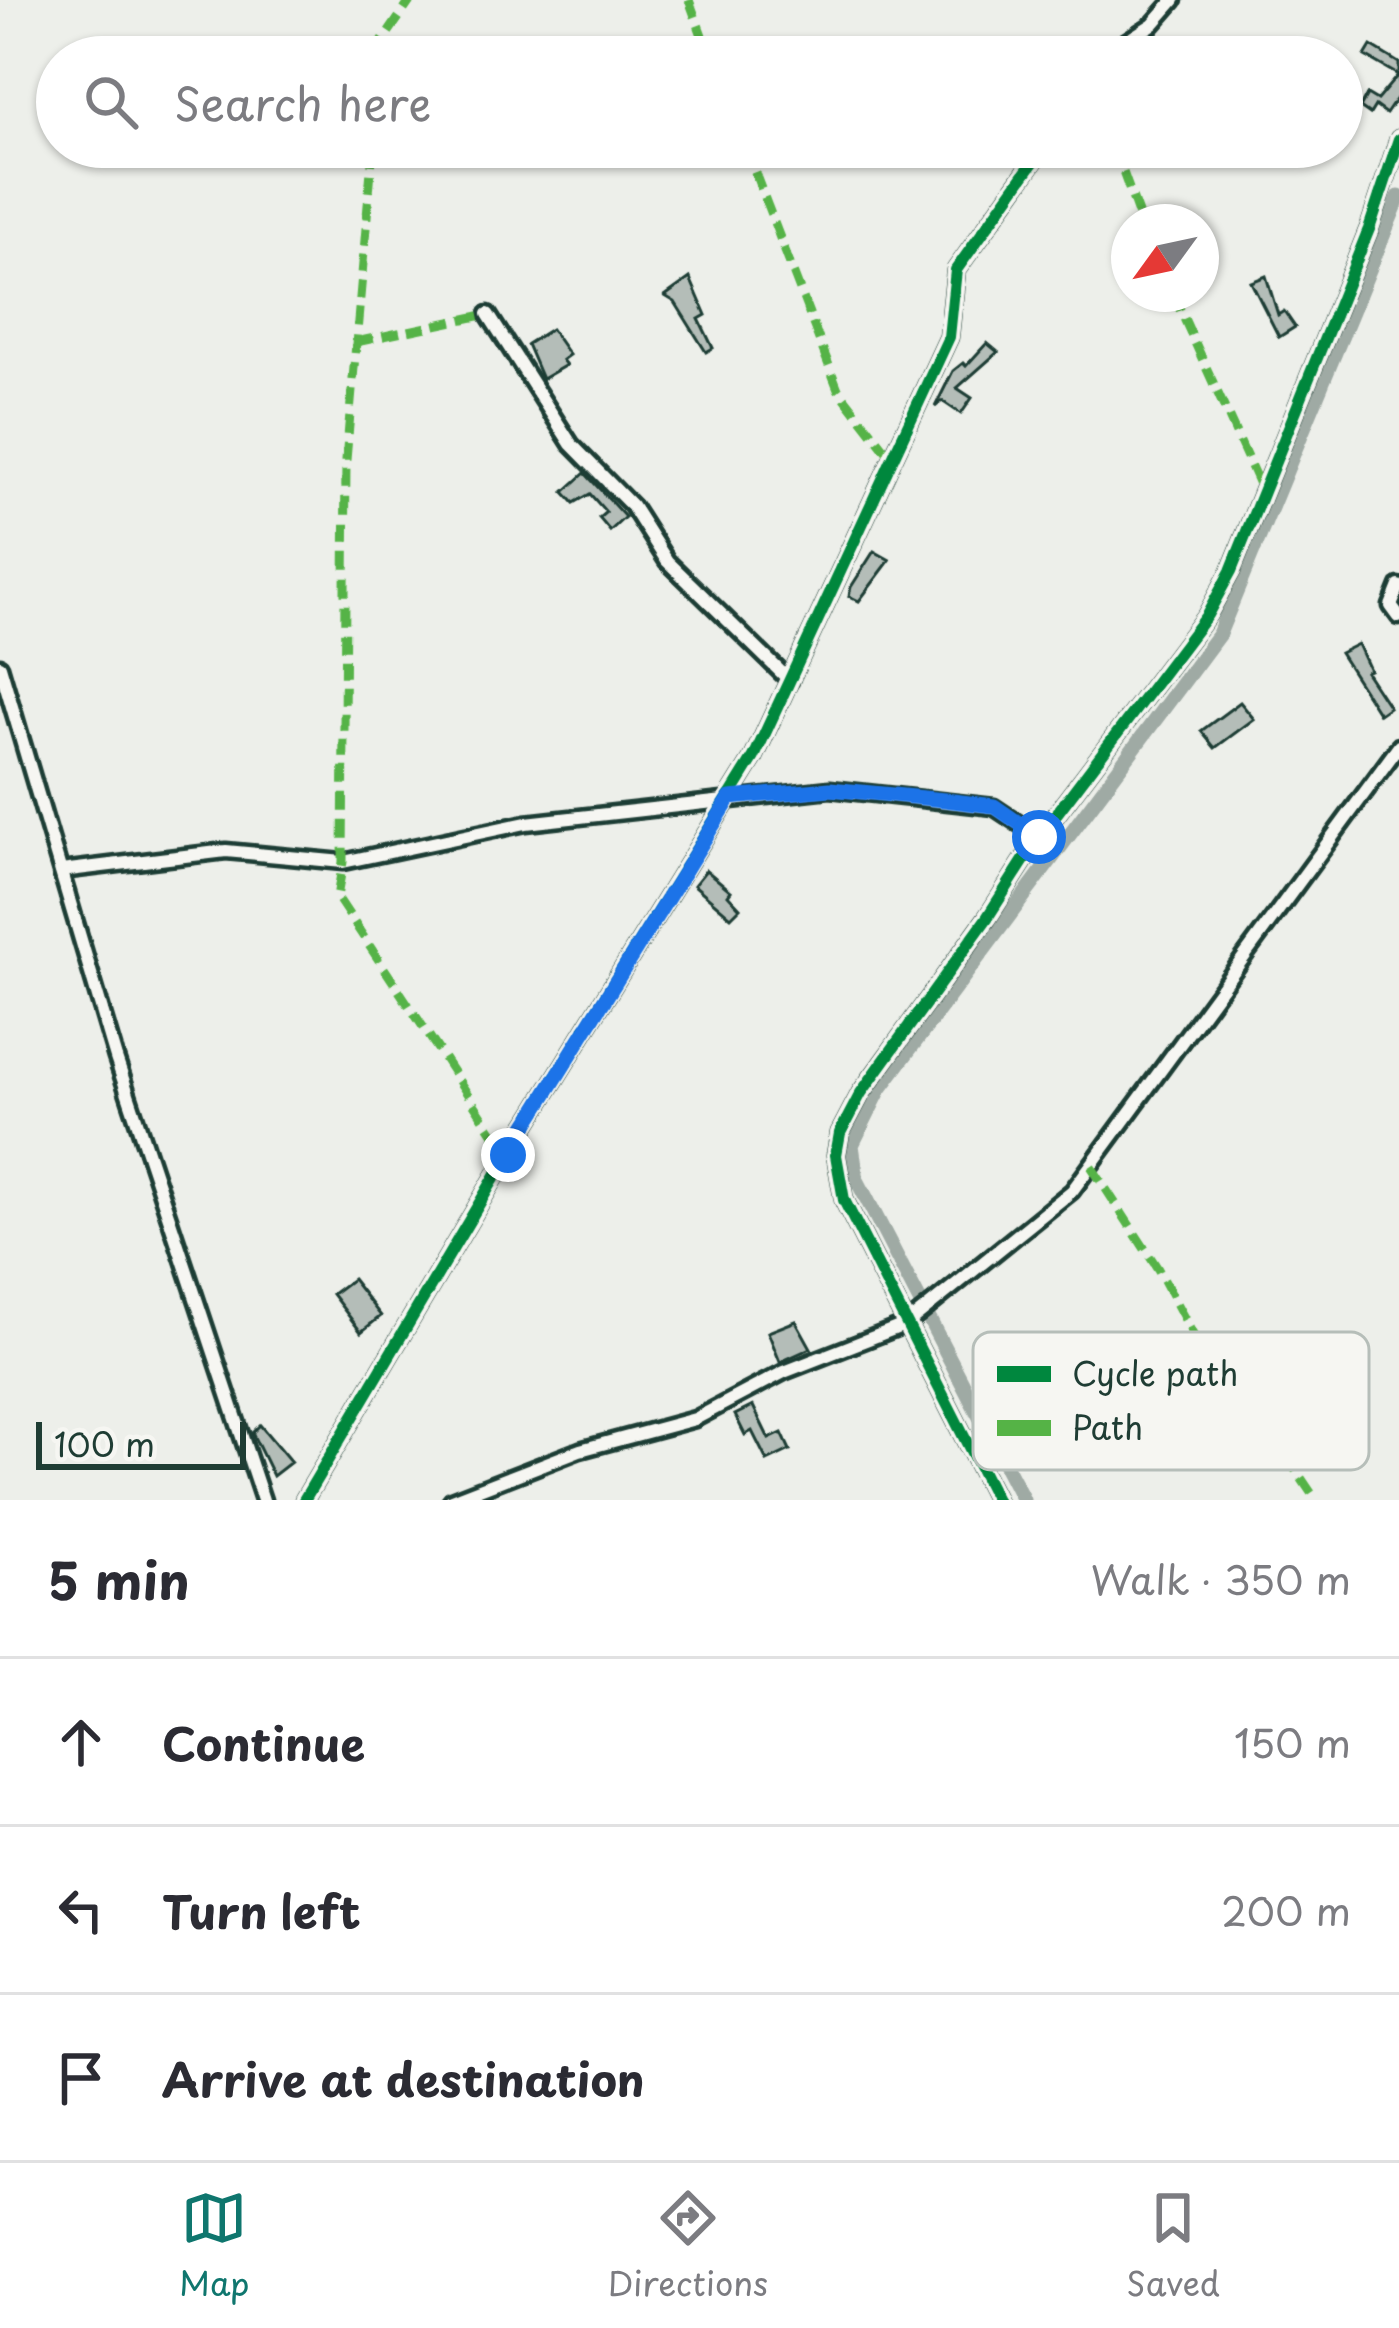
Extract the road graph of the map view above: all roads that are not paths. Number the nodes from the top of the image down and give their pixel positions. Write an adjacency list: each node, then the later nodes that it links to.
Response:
1 (1174, 0): 2 (street)
2 (1135, 36)
3 (1399, 140): 12 (street)
4 (1029, 168): 9 (street)
5 (488, 314): 9 (street)
6 (1399, 586): 7 (street)
7 (1399, 617)
8 (0, 667): 13 (street)
9 (790, 681): 11 (street)
10 (1399, 746): 14 (street)
11 (730, 798): 12 (street); 13 (street); 18 (street)
12 (1039, 837): 14 (street)
13 (61, 871): 17 (street)
14 (906, 1324): 15 (street); 19 (street)
15 (973, 1455)
16 (981, 1470): 20 (street)
17 (263, 1500)
18 (304, 1500)
19 (451, 1500)
20 (996, 1500)

